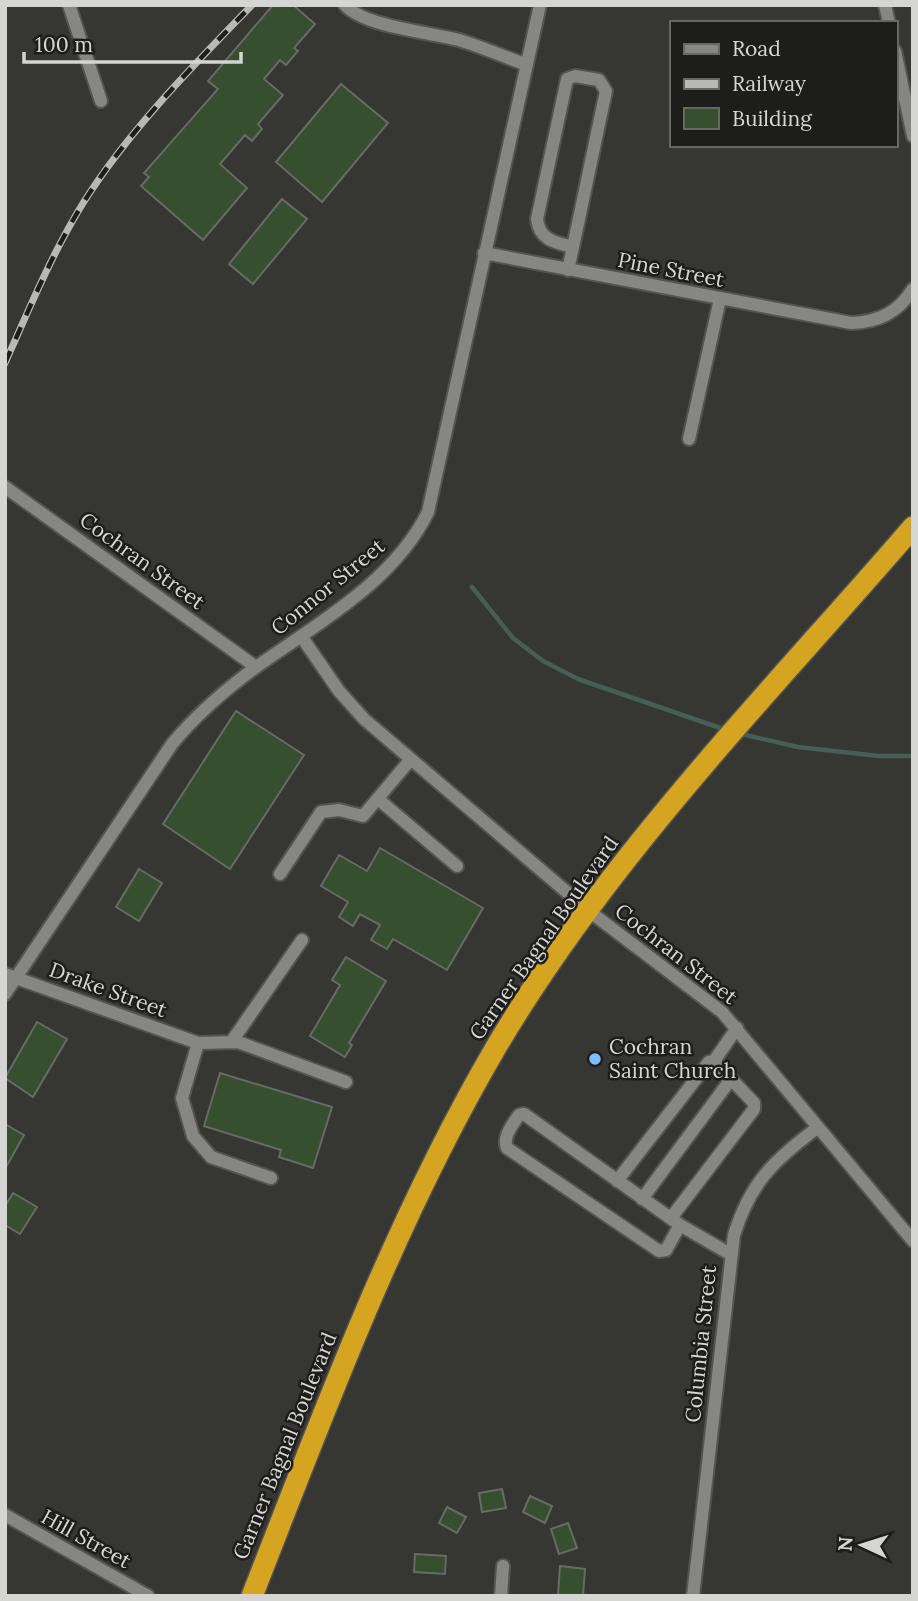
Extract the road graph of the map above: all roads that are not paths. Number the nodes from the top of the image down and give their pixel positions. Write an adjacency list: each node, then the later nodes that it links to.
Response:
1 (69, 5): 6 (street)
2 (345, 5): 5 (street)
3 (540, 5): 5 (street, Connor Street)
4 (897, 60): 7 (street)
5 (527, 65): 9 (street, Connor Street)
6 (101, 101)
7 (913, 136)
8 (573, 247): 8 (street); 10 (street)
9 (484, 253): 10 (street, Pine Street); 16 (street, Connor Street)
10 (568, 270): 12 (street, Pine Street)
11 (913, 289): 12 (street, Pine Street)
12 (720, 299): 13 (street)
13 (688, 439)
14 (5, 488): 17 (street, Cochran Street)
15 (913, 527): 22 (highway, Garner Bagnal Boulevard)
16 (301, 636): 17 (street, Connor Street); 18 (street, Cochran Street)
17 (256, 667): 24 (street, Connor Street)
18 (411, 759): 19 (street); 22 (street, Cochran Street)
19 (378, 799): 20 (street); 21 (street)
20 (457, 866)
21 (280, 874)
22 (589, 911): 26 (street, Cochran Street); 42 (highway, Garner Bagnal Boulevard)
23 (302, 940): 27 (street)
24 (10, 975): 25 (street, Connor Street); 28 (street, Drake Street)
25 (5, 994)
26 (737, 1028): 29 (street); 32 (street, Cochran Street)
27 (232, 1041): 28 (street); 31 (street)
28 (198, 1043): 33 (street)
29 (715, 1061): 30 (street); 34 (street)
30 (731, 1079): 35 (street); 36 (street)
31 (346, 1082)
32 (817, 1128): 37 (street, Cochran Street); 38 (street, Columbia Street)
33 (271, 1178)
34 (617, 1181): 35 (street); 36 (street)
35 (642, 1199): 36 (street)
36 (676, 1222): 38 (street)
37 (913, 1241)
38 (730, 1254): 44 (street, Columbia Street)
39 (5, 1515): 41 (street, Hill Street)
40 (503, 1566): 43 (street)
41 (148, 1595)
42 (252, 1596)
43 (501, 1596)
44 (693, 1596)

